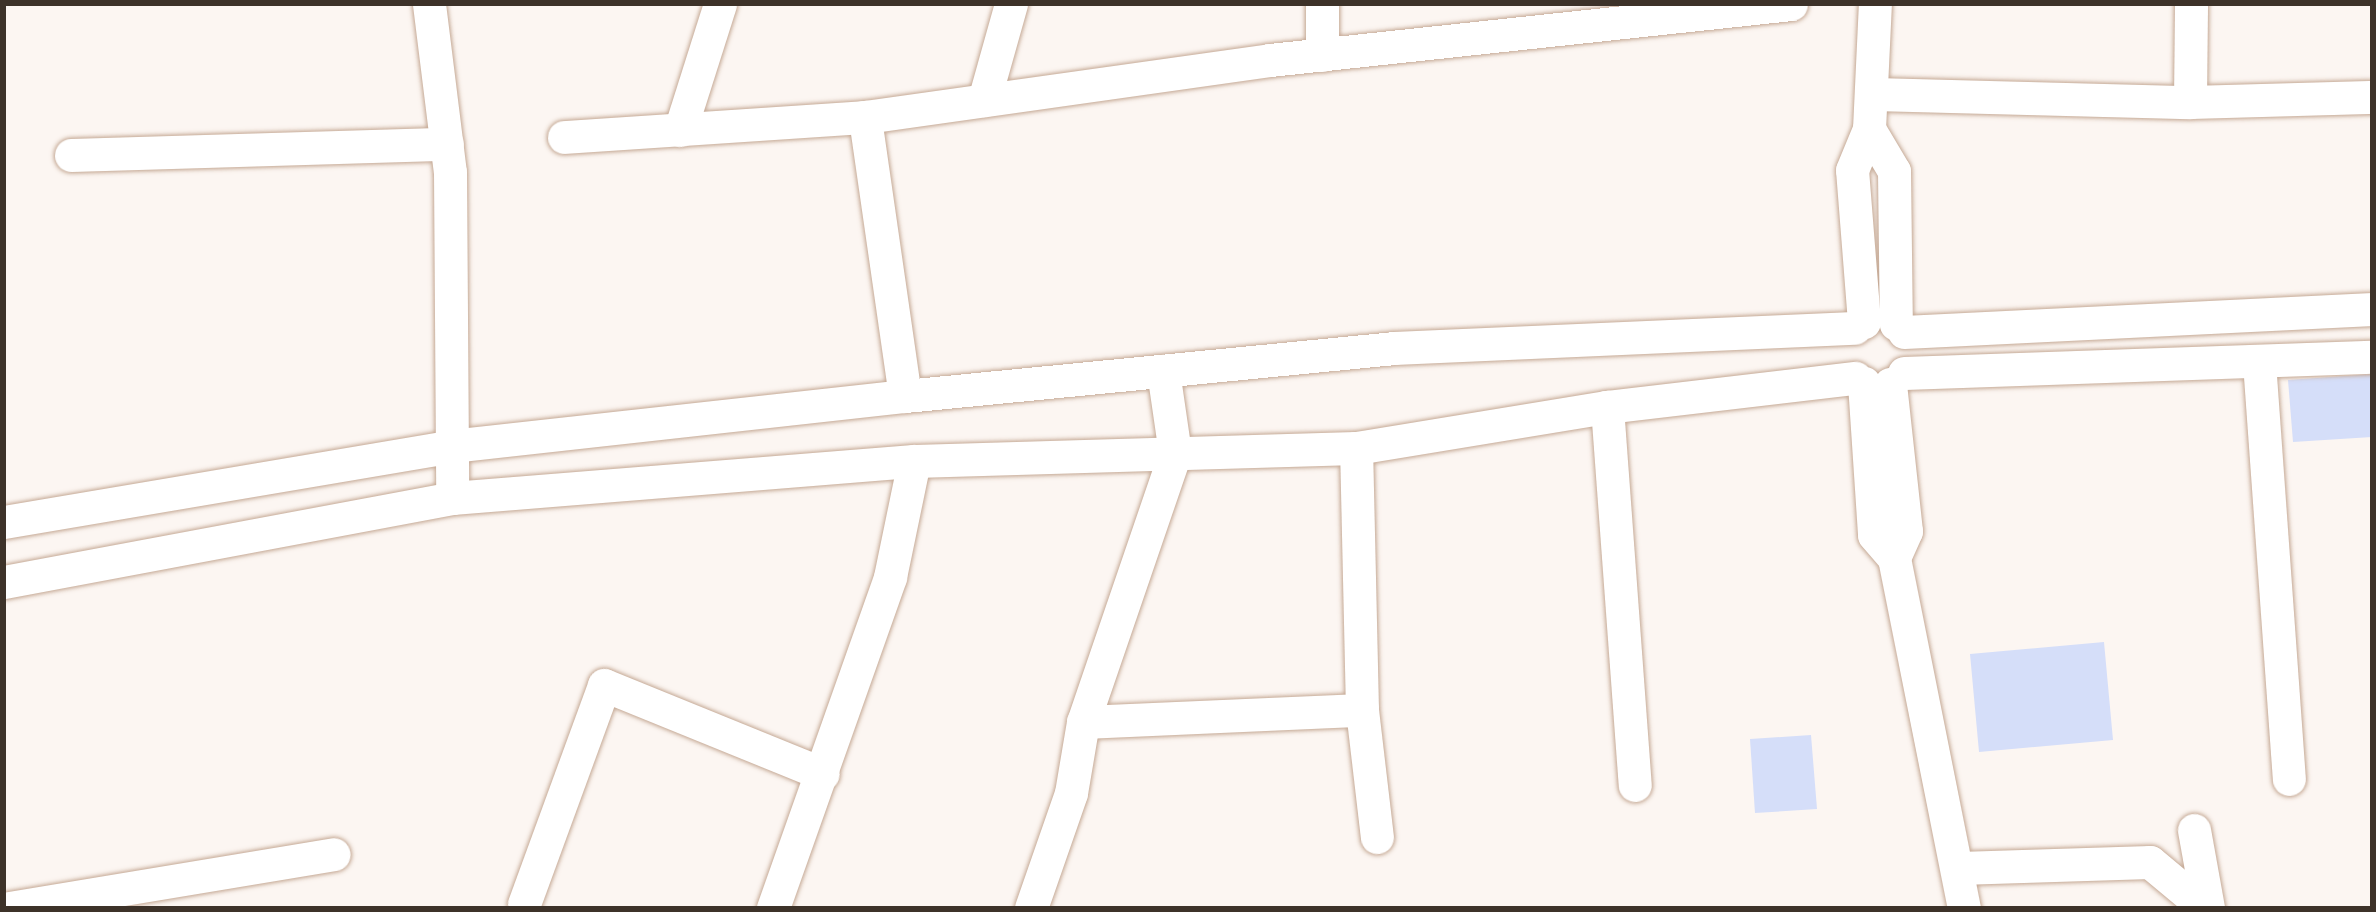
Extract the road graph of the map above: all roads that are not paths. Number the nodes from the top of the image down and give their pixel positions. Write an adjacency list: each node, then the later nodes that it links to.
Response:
1 (429, 4): 18 (street)
2 (720, 4): 16 (street)
3 (1011, 4): 12 (street)
4 (1322, 4): 9 (street)
5 (1791, 4): 8 (street)
6 (1875, 4): 10 (street)
7 (2191, 4): 13 (street)
8 (1586, 15): 9 (street)
9 (1322, 55): 12 (street)
10 (1874, 94): 13 (street); 15 (street)
11 (2372, 97): 13 (street)
12 (984, 100): 14 (street)
13 (2190, 102)
14 (865, 117): 16 (street); 27 (street)
15 (1869, 129): 21 (street); 22 (street)
16 (680, 130): 17 (street)
17 (564, 137)
18 (447, 144): 19 (street); 29 (street)
19 (71, 155)
20 (2372, 309): 22 (street)
21 (1859, 325): 22 (street); 25 (street); 26 (street)
22 (1900, 328): 26 (street)
23 (2372, 357): 24 (street)
24 (2259, 362): 26 (street); 39 (street)
25 (1163, 371): 27 (street); 31 (street)
26 (1878, 380): 28 (street); 44 (street)
27 (905, 396): 29 (street)
28 (1607, 407): 30 (street); 40 (street)
29 (451, 446): 33 (street); 34 (street)
30 (1356, 448): 31 (street); 36 (street)
31 (1175, 453): 32 (street); 37 (street)
32 (914, 461): 33 (street); 38 (street)
33 (452, 498): 35 (street)
34 (4, 522)
35 (4, 582)
36 (1362, 710): 37 (street); 42 (street)
37 (1083, 722): 48 (street)
38 (823, 774): 45 (street); 47 (street)
39 (2289, 779)
40 (1635, 785)
41 (2194, 830): 50 (street)
42 (1377, 837)
43 (334, 854): 46 (street)
44 (1959, 868): 49 (street); 50 (street)
45 (524, 904)
46 (9, 908)
47 (773, 908)
48 (1031, 908)
49 (1964, 908)
50 (2206, 908)

